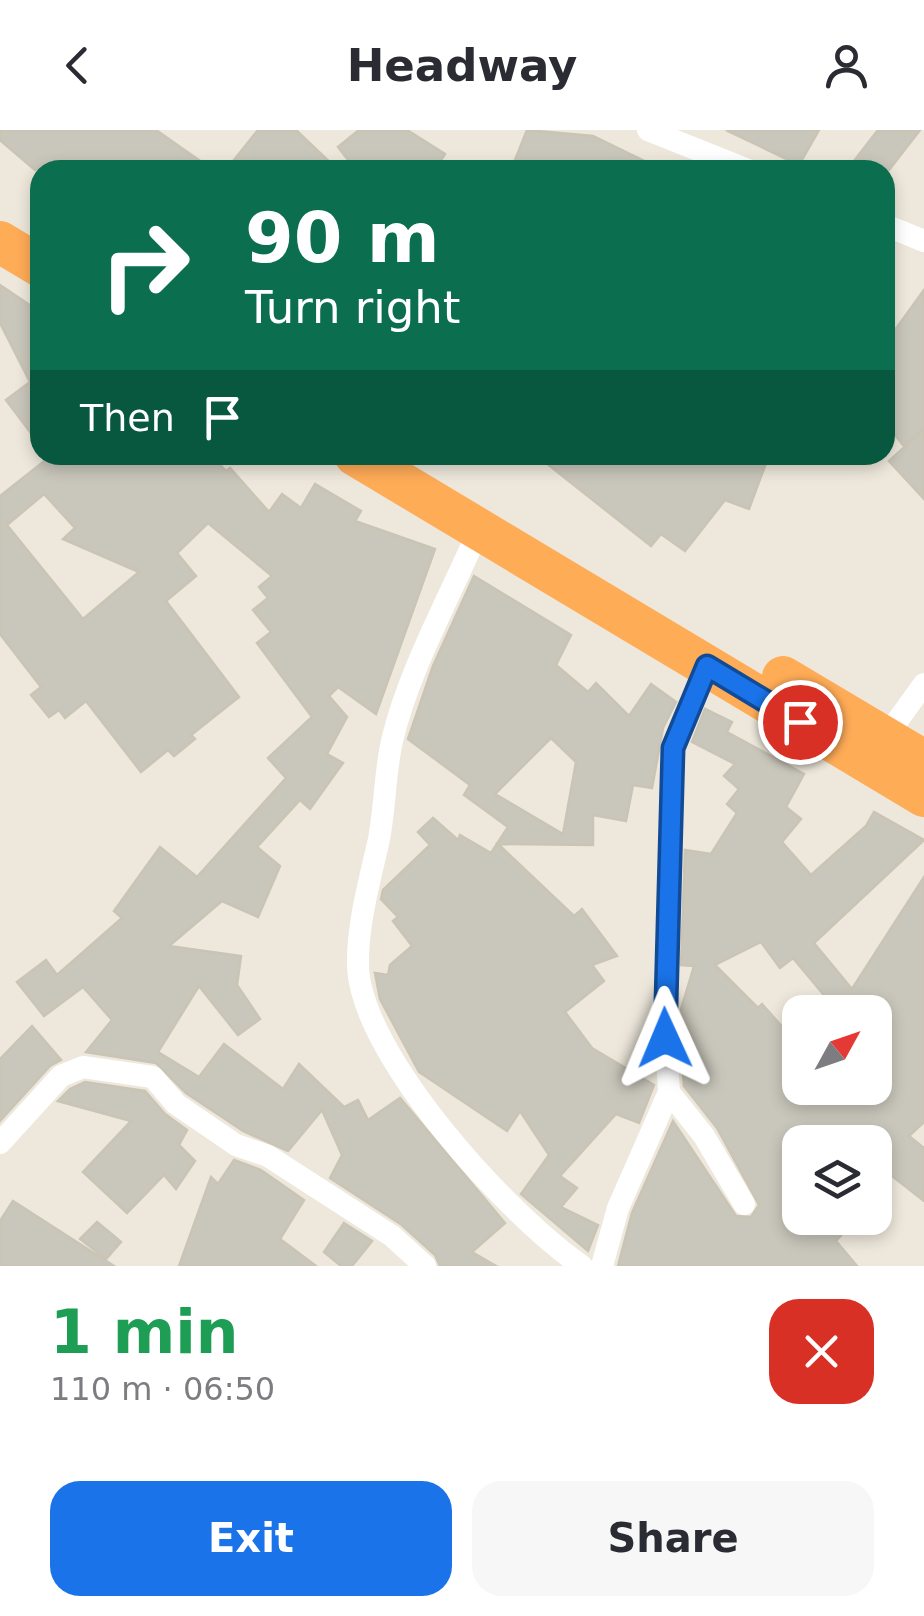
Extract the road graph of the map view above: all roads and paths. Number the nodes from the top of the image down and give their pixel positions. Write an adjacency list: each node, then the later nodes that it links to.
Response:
1 (648, 130): 2 (street)
2 (723, 160)
3 (0, 212): 5 (highway)
4 (895, 229): 7 (street)
5 (30, 230)
6 (0, 242): 8 (highway)
7 (924, 242)
8 (30, 260)
9 (373, 465): 11 (highway)
10 (426, 465): 14 (highway)
11 (479, 529): 12 (highway); 21 (street)
12 (707, 666): 16 (highway); 17 (street)
13 (924, 684): 14 (street)
14 (885, 738): 15 (highway)
15 (924, 761)
16 (924, 796)
17 (669, 1092): 19 (street); 22 (street)
18 (0, 1142): 20 (street)
19 (744, 1204)
20 (425, 1266)
21 (582, 1266)
22 (602, 1266)

